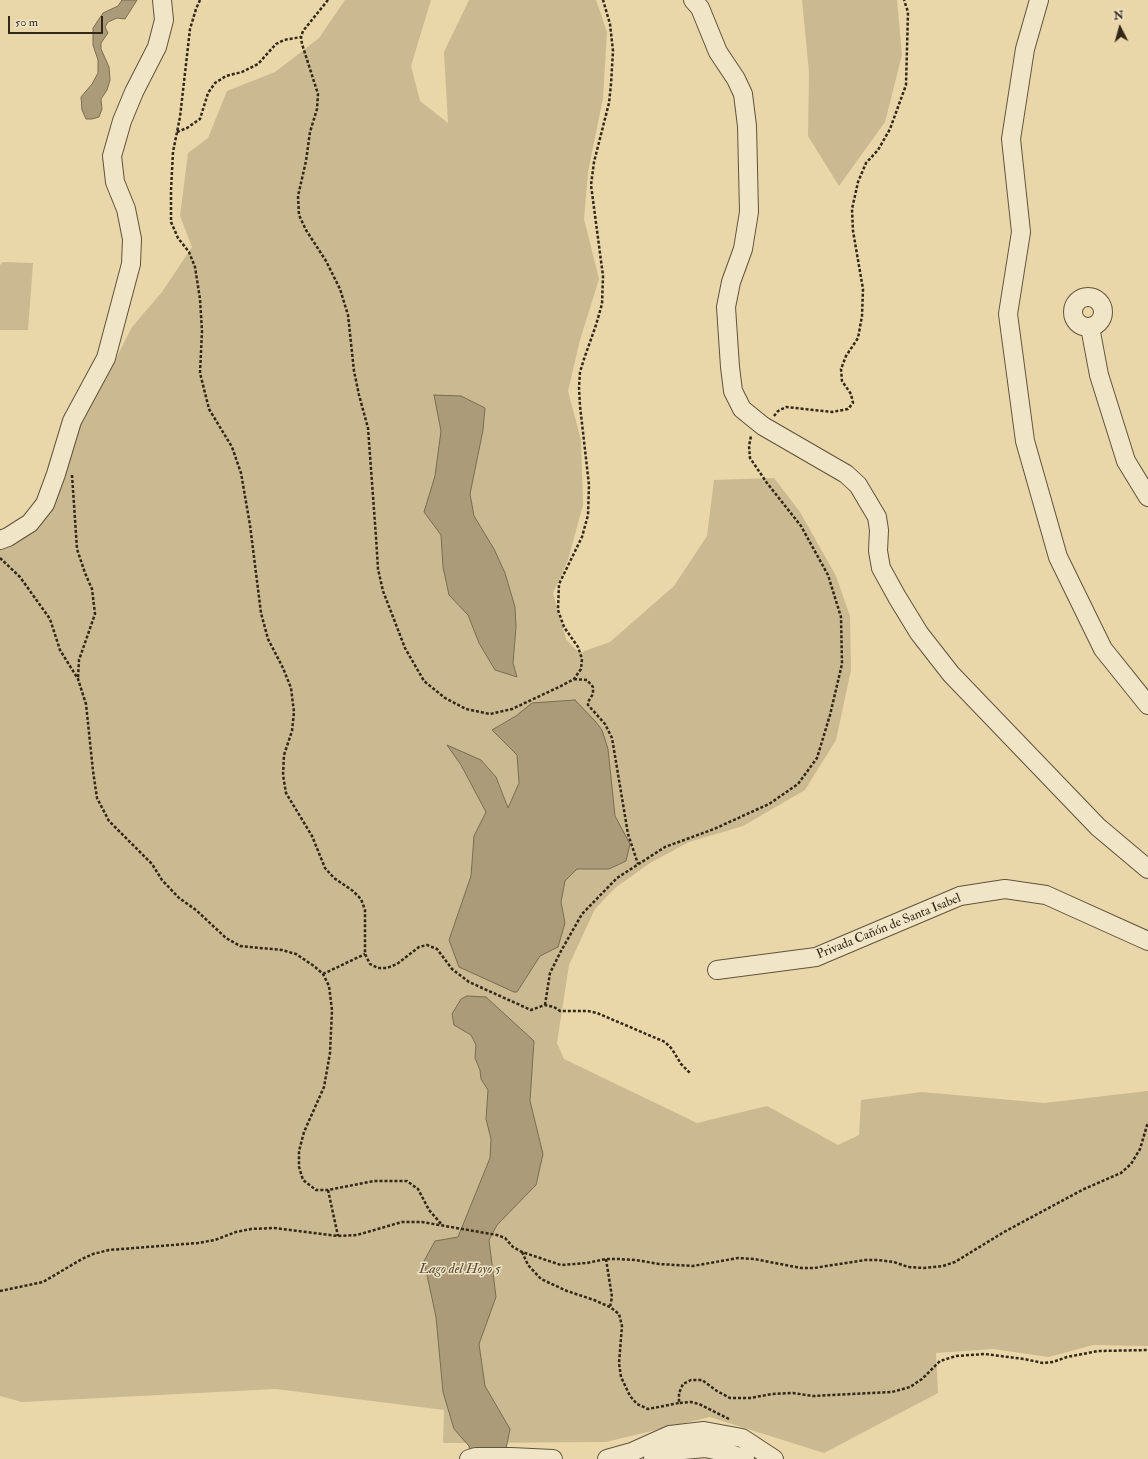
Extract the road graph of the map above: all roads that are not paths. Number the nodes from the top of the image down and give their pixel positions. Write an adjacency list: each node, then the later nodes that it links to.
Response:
1 (162, 0): 6 (street)
2 (693, 0): 8 (street)
3 (1039, 0): 7 (street)
4 (1090, 328): 5 (street)
5 (1148, 497)
6 (0, 540)
7 (1148, 705)
8 (1148, 869)
9 (1148, 941): 10 (street, Privada Cañón de Santa Isabel)
10 (717, 970)
11 (469, 1459): 12 (street)
12 (553, 1459)
13 (607, 1459): 16 (street)
14 (653, 1459): 15 (street)
15 (745, 1459)
16 (774, 1459)

